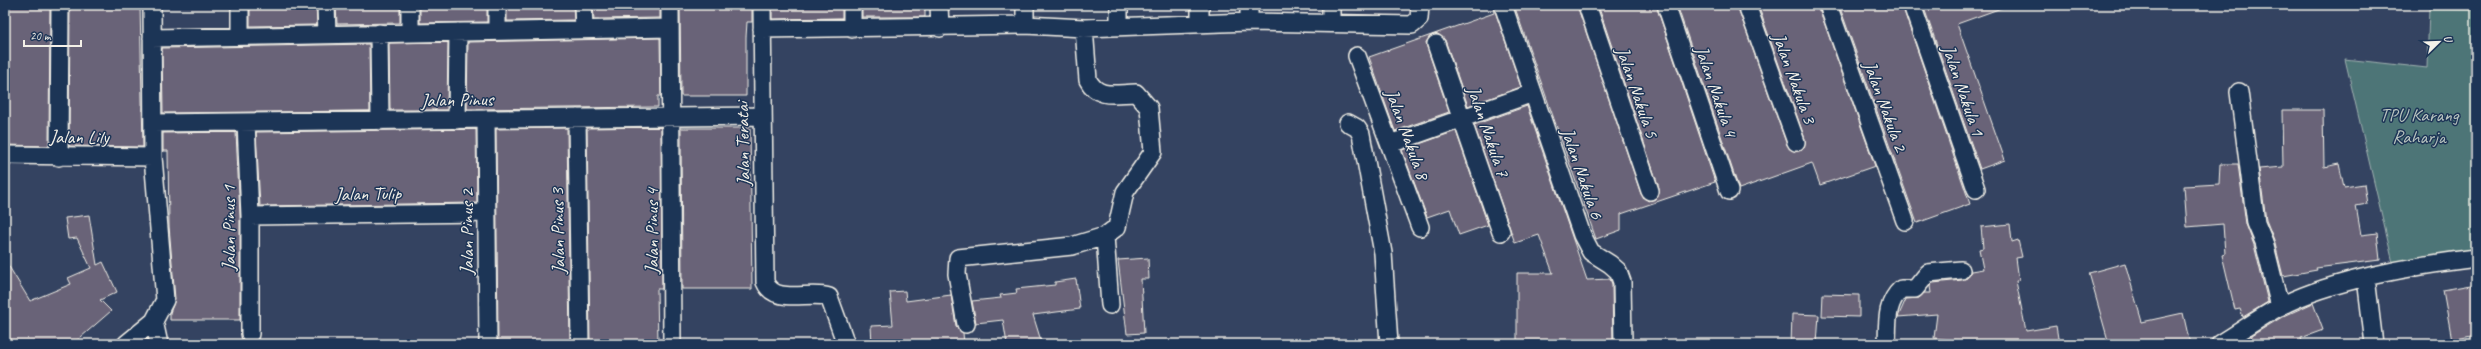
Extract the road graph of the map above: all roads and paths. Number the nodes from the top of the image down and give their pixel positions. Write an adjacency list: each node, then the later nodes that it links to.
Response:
1 (60, 5): 58 (street)
2 (152, 5): 40 (street)
3 (240, 5): 39 (street)
4 (326, 5): 38 (street)
5 (410, 5): 37 (street)
6 (497, 5): 34 (street)
7 (583, 5): 33 (street)
8 (670, 5): 28 (street, Jalan Pinus 4)
9 (762, 5): 32 (street, Jalan Teratai)
10 (852, 5): 29 (street)
11 (939, 5): 30 (street)
12 (1025, 5): 26 (street)
13 (1119, 5): 27 (street)
14 (1200, 5): 25 (street)
15 (1331, 5): 24 (street)
16 (1420, 5): 24 (street)
17 (1503, 5): 44 (street, Jalan Nakula 6)
18 (1587, 5): 62 (street, Jalan Nakula 5)
19 (1666, 5): 61 (street, Jalan Nakula 4)
20 (1747, 5): 55 (street, Jalan Nakula 3)
21 (1828, 5): 65 (street, Jalan Nakula 2)
22 (1912, 5): 60 (street, Jalan Nakula 1)
23 (1249, 13): 24 (street); 25 (street)
24 (1331, 22)
25 (1200, 23): 27 (street)
26 (1025, 25): 30 (street); 31 (street)
27 (1119, 25): 31 (street)
28 (670, 28): 33 (street); 46 (street, Jalan Pinus 4)
29 (852, 28): 30 (street); 32 (street)
30 (940, 28)
31 (1084, 28): 68 (street)
32 (762, 29): 45 (street, Jalan Teratai)
33 (584, 30): 34 (street)
34 (497, 31): 35 (street)
35 (458, 32): 37 (street); 51 (street)
36 (379, 33): 37 (street); 38 (street); 50 (street)
37 (410, 33)
38 (327, 34): 39 (street)
39 (240, 36): 40 (street)
40 (152, 38): 53 (street)
41 (1436, 44): 48 (street, Jalan Nakula 7)
42 (1357, 56): 56 (street, Jalan Nakula 8)
43 (2238, 92): 73 (street)
44 (1533, 93): 48 (street); 84 (street, Jalan Nakula 6)
45 (762, 116): 46 (street, Jalan Pinus); 82 (street, Jalan Teratai)
46 (671, 117): 47 (street, Jalan Pinus); 81 (street, Jalan Pinus 4)
47 (577, 118): 49 (street, Jalan Pinus); 80 (street, Jalan Pinus 3)
48 (1463, 118): 56 (street); 67 (street, Jalan Nakula 7)
49 (486, 119): 51 (street, Jalan Pinus); 63 (street, Jalan Pinus 2)
50 (380, 120): 51 (street, Jalan Pinus); 52 (street, Jalan Pinus)
51 (458, 120)
52 (246, 122): 53 (street, Jalan Pinus); 64 (street, Jalan Pinus 1)
53 (153, 123): 59 (street)
54 (1348, 123): 83 (street)
55 (1796, 142)
56 (1390, 144): 66 (street, Jalan Nakula 8)
57 (5, 155): 58 (street, Jalan Lily)
58 (59, 157): 59 (street, Jalan Lily)
59 (153, 157): 74 (street)
60 (1976, 189)
61 (1729, 191)
62 (1650, 192)
63 (487, 213): 64 (street, Jalan Tulip); 79 (street, Jalan Pinus 2)
64 (250, 216): 76 (street, Jalan Pinus 1)
65 (1905, 221)
66 (1420, 227)
67 (1501, 232)
68 (1105, 236): 72 (street); 75 (street)
69 (2476, 258): 71 (street)
70 (1961, 270): 85 (street)
71 (2366, 278): 73 (street); 87 (street)
72 (1110, 305)
73 (2280, 307): 86 (street)
74 (154, 321): 77 (street); 78 (street)
75 (966, 324)
76 (250, 334)
77 (126, 344)
78 (159, 344)
79 (488, 344)
80 (580, 344)
81 (672, 344)
82 (846, 344)
83 (1389, 344)
84 (1623, 344)
85 (1887, 344)
86 (2220, 344)
87 (2374, 344)

